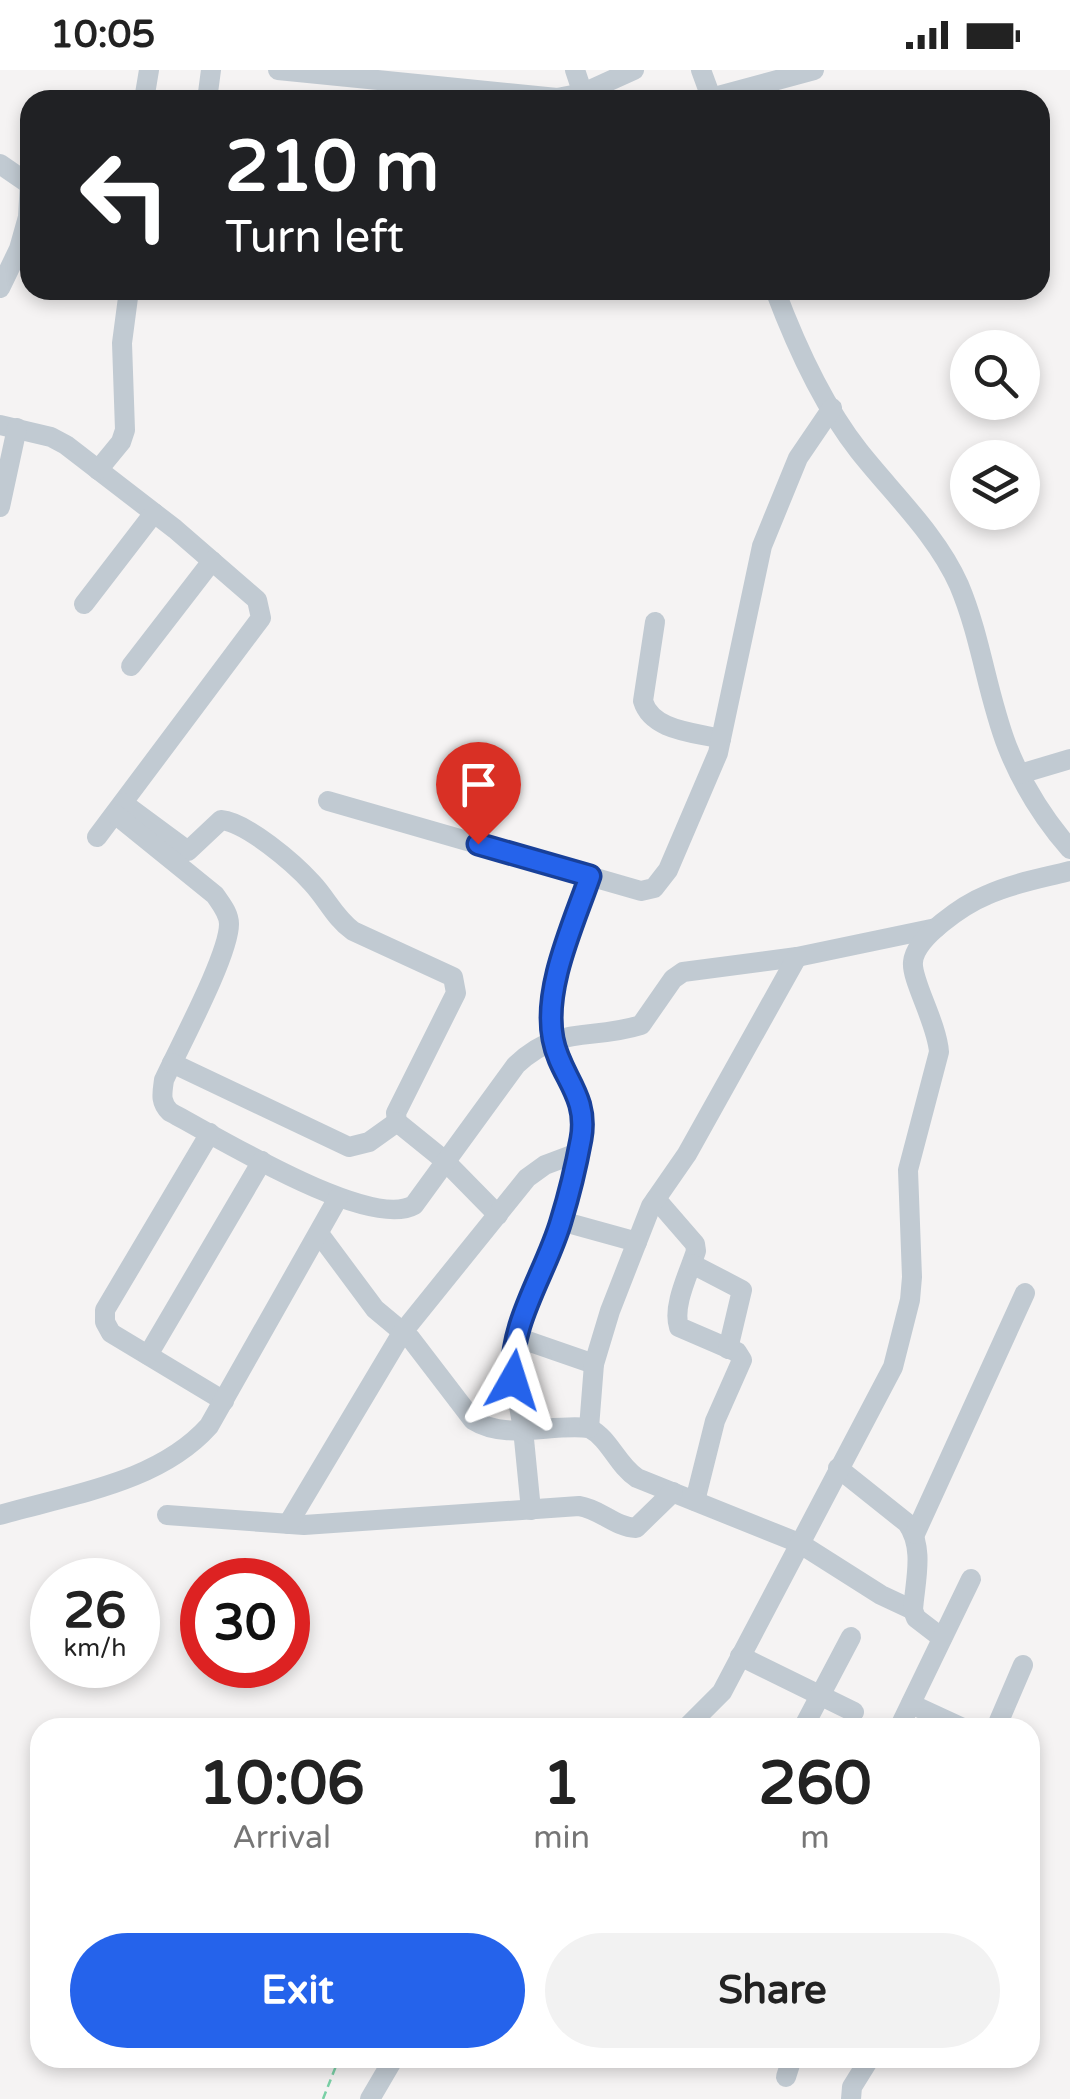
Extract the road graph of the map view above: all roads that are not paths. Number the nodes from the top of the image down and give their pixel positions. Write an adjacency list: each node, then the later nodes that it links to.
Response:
1 (278, 70): 4 (street)
2 (634, 70): 6 (street)
3 (814, 70): 7 (street)
4 (317, 72): 5 (street)
5 (477, 90)
6 (596, 90)
7 (743, 90)
8 (20, 243): 9 (street)
9 (0, 288)
10 (128, 300): 14 (street)
11 (779, 300): 12 (street)
12 (832, 408): 21 (street); 23 (street)
13 (8, 427): 14 (street); 15 (street)
14 (98, 470): 16 (street)
15 (0, 506)
16 (154, 512): 17 (street); 18 (street)
17 (212, 561): 20 (street); 25 (street)
18 (84, 604)
19 (655, 622): 21 (street)
20 (132, 666)
21 (720, 739): 29 (street)
22 (1070, 759): 23 (street)
23 (1020, 774): 27 (street)
24 (328, 801): 29 (street)
25 (119, 809): 26 (street); 33 (street); 34 (street)
26 (98, 837)
27 (1070, 849)
28 (1070, 870): 30 (street)
29 (590, 876): 32 (street)
30 (936, 928): 31 (street); 55 (street)
31 (797, 957): 32 (street); 40 (street)
32 (553, 1039): 36 (street); 37 (street)
33 (172, 1063): 34 (street); 35 (street)
34 (396, 1122): 37 (street)
35 (210, 1133): 38 (street); 50 (street)
36 (578, 1153): 41 (street); 42 (street)
37 (444, 1160): 39 (street); 41 (street)
38 (262, 1161): 39 (street); 50 (street)
39 (338, 1198): 43 (street)
40 (656, 1199): 44 (street); 45 (street)
41 (498, 1215): 47 (street)
42 (562, 1221): 44 (street); 48 (street)
43 (320, 1235): 47 (street); 52 (street)
44 (637, 1242): 51 (street)
45 (692, 1264): 49 (street); 49 (street)
46 (1026, 1292): 62 (street)
47 (402, 1333): 53 (street); 61 (street)
48 (516, 1337): 51 (street); 53 (street)
49 (728, 1348): 57 (street)
50 (148, 1355): 52 (street)
51 (594, 1364): 54 (street)
52 (224, 1401): 59 (street)
53 (522, 1428): 54 (street); 58 (street)
54 (589, 1428): 56 (street)
55 (838, 1468): 62 (street); 63 (street)
56 (672, 1492): 57 (street); 58 (street)
57 (695, 1502): 63 (street)
58 (531, 1510): 61 (street)
59 (0, 1514)
60 (167, 1515): 61 (street)
61 (288, 1524)
62 (915, 1534): 65 (street)
63 (799, 1543): 65 (street); 68 (street)
64 (971, 1578): 67 (street)
65 (912, 1610): 67 (street)
66 (851, 1637): 70 (street)
67 (942, 1638): 71 (street)
68 (740, 1656): 70 (street); 73 (street)
69 (1023, 1665): 77 (street)
70 (818, 1694): 72 (street); 74 (street)
71 (911, 1704): 75 (street); 76 (street)
72 (854, 1712)
73 (696, 1718)
74 (807, 1718)
75 (904, 1718)
76 (941, 1718)
77 (1000, 1718)
78 (389, 2068): 80 (street)
79 (864, 2068): 81 (street)
80 (373, 2098)
81 (851, 2099)

